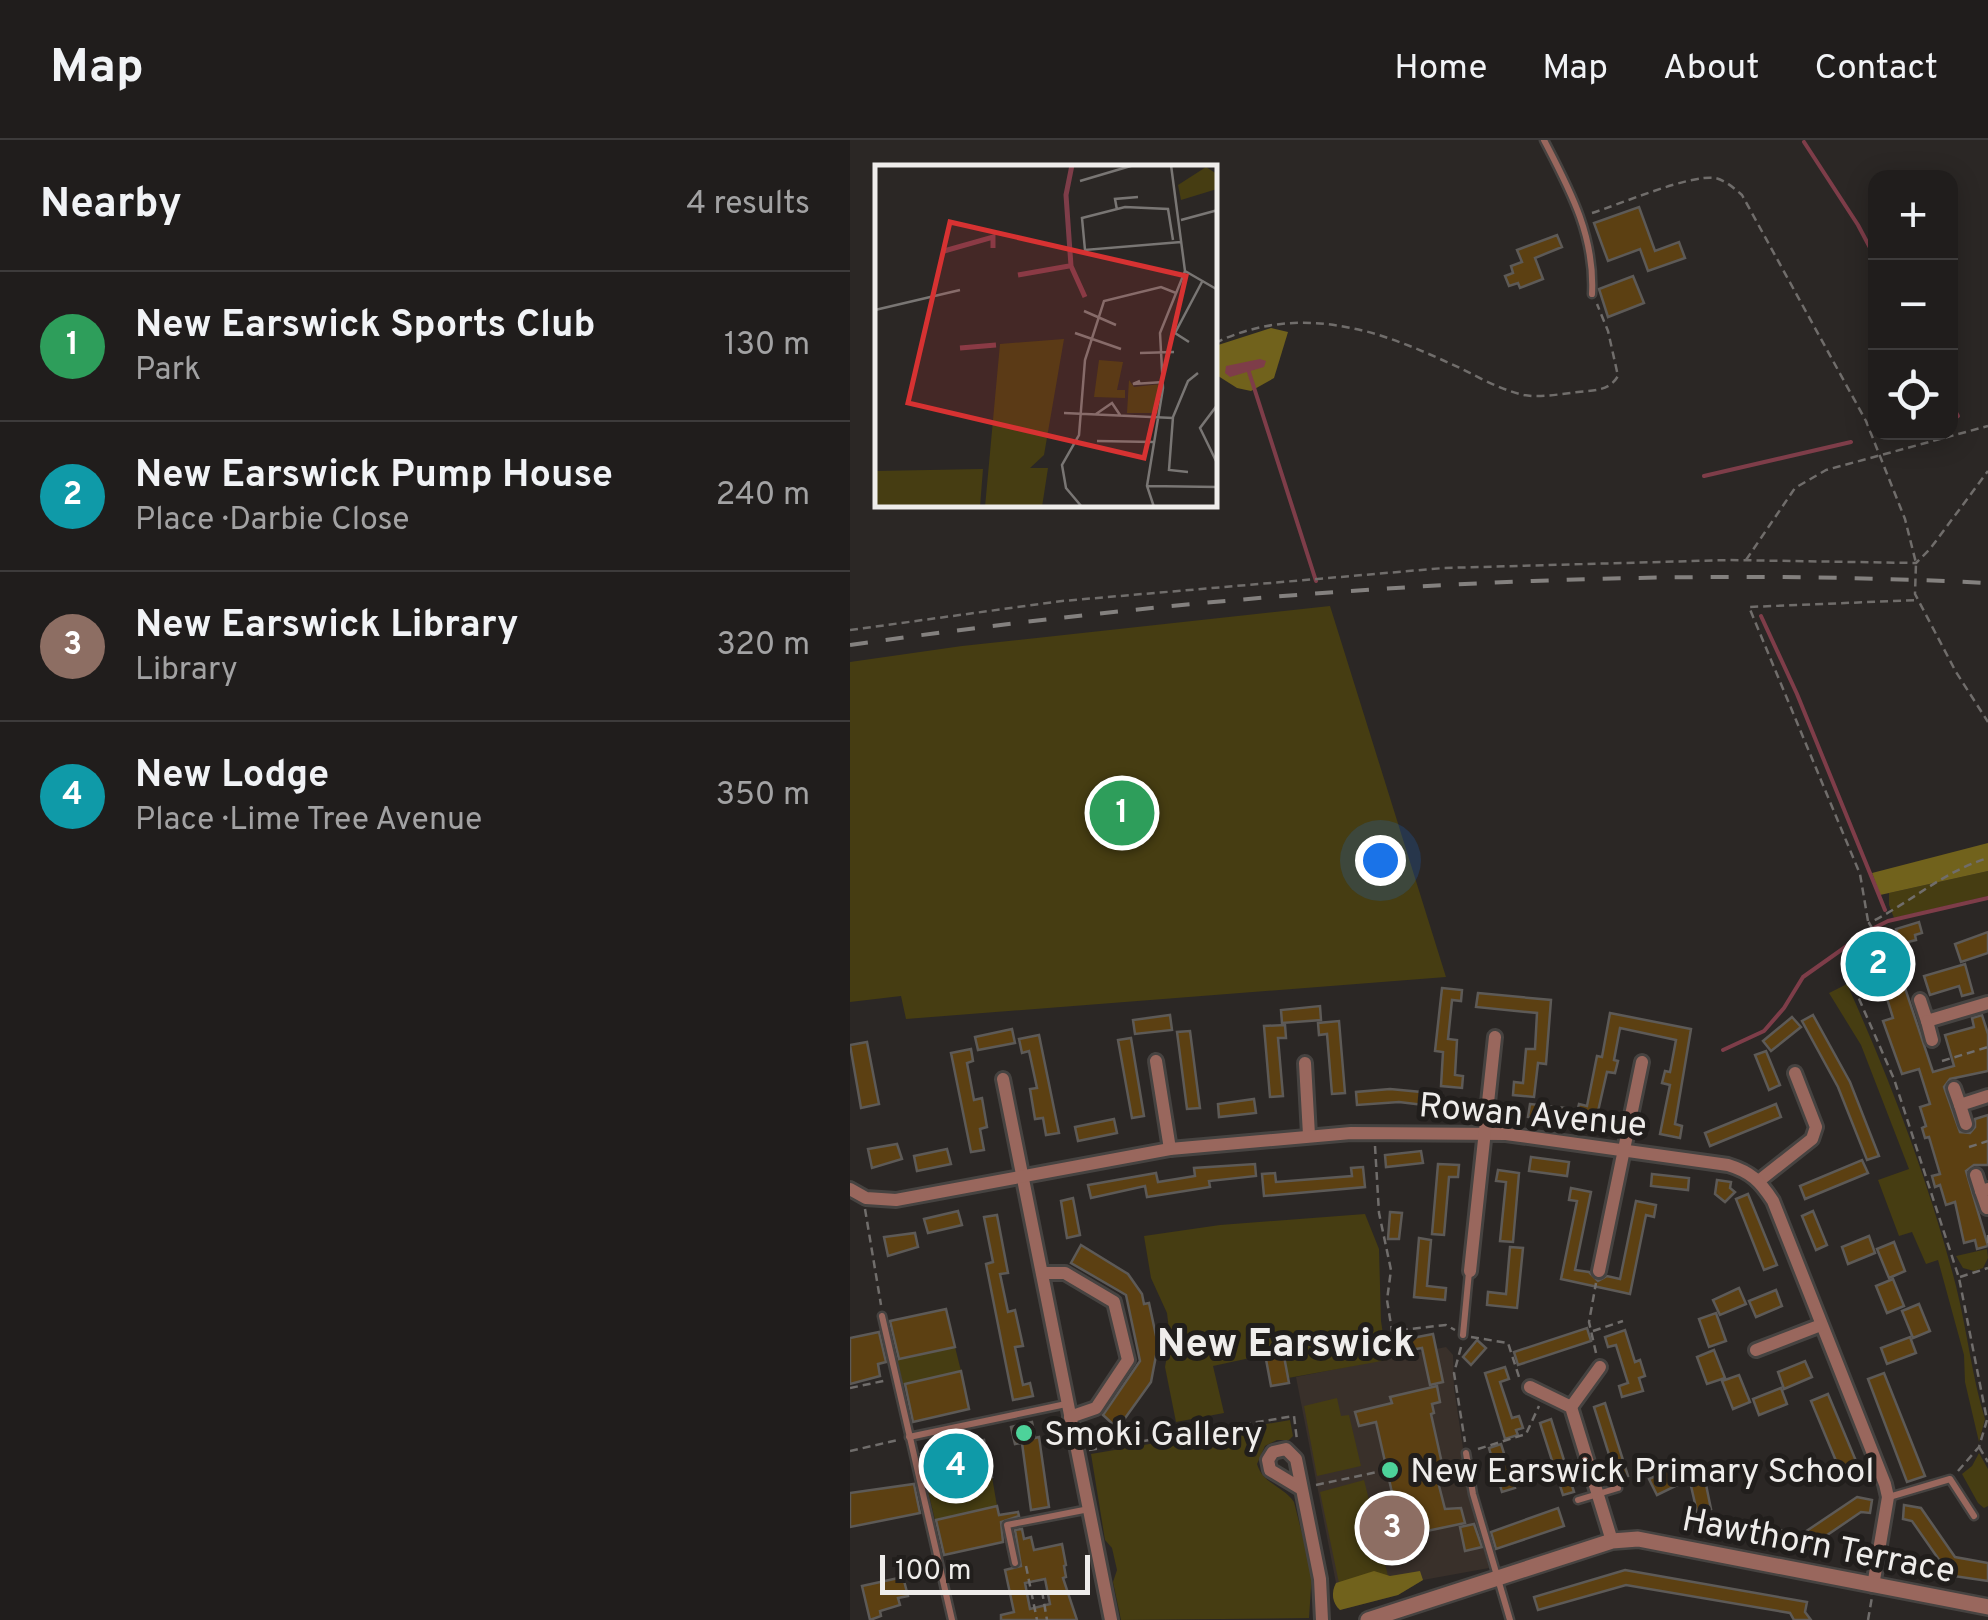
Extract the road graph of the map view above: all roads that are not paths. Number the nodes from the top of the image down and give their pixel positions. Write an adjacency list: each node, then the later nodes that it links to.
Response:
1 (1544, 140): 2 (lane)
2 (1592, 294)
3 (1920, 1000): 5 (street)
4 (1988, 1003): 5 (street)
5 (1927, 1022): 7 (street)
6 (1495, 1038): 17 (street)
7 (1932, 1040)
8 (1156, 1062): 19 (street)
9 (1642, 1062): 20 (street)
10 (1304, 1063): 18 (street)
11 (1795, 1073): 23 (street)
12 (1003, 1078): 22 (street)
13 (1954, 1088): 15 (street)
14 (1988, 1096): 15 (street)
15 (1960, 1105): 16 (street)
16 (1966, 1124)
17 (1485, 1133): 18 (street, Rowan Avenue); 20 (street, Rowan Avenue); 27 (street)
18 (1309, 1135): 19 (street, Rowan Avenue)
19 (1170, 1150): 22 (street, Rowan Avenue)
20 (1624, 1151): 23 (street, Rowan Avenue); 29 (street)
21 (1976, 1174): 25 (street)
22 (1022, 1176): 24 (street, Rowan Avenue); 28 (street)
23 (1760, 1180): 31 (street)
24 (850, 1189)
25 (1985, 1190): 26 (street)
26 (1987, 1208)
27 (1470, 1270): 32 (lane)
28 (1042, 1272): 37 (street); 37 (street)
29 (1599, 1272)
30 (882, 1316): 38 (lane)
31 (1821, 1324): 33 (street); 43 (street)
32 (1463, 1336)
33 (1756, 1350)
34 (1600, 1367): 36 (street)
35 (1530, 1386): 36 (street)
36 (1571, 1407): 42 (street)
37 (1069, 1410): 38 (lane); 45 (street)
38 (909, 1438): 52 (lane)
39 (1466, 1453): 49 (lane)
40 (1300, 1488): 40 (street); 54 (street)
41 (1618, 1488): 42 (lane)
42 (1598, 1494): 44 (lane); 47 (street)
43 (1888, 1497): 46 (lane); 50 (street)
44 (1578, 1500)
45 (1090, 1509): 48 (lane); 53 (street)
46 (1974, 1516)
47 (1612, 1541): 49 (street, Hawthorn Terrace); 50 (street, Hawthorn Terrace)
48 (1015, 1563)
49 (1497, 1579): 55 (street, Hawthorn Terrace); 56 (lane)
50 (1873, 1586): 51 (street, Hawthorn Terrace)
51 (1988, 1607)
52 (952, 1620)
53 (1111, 1620)
54 (1322, 1620)
55 (1368, 1620)
56 (1510, 1620)

